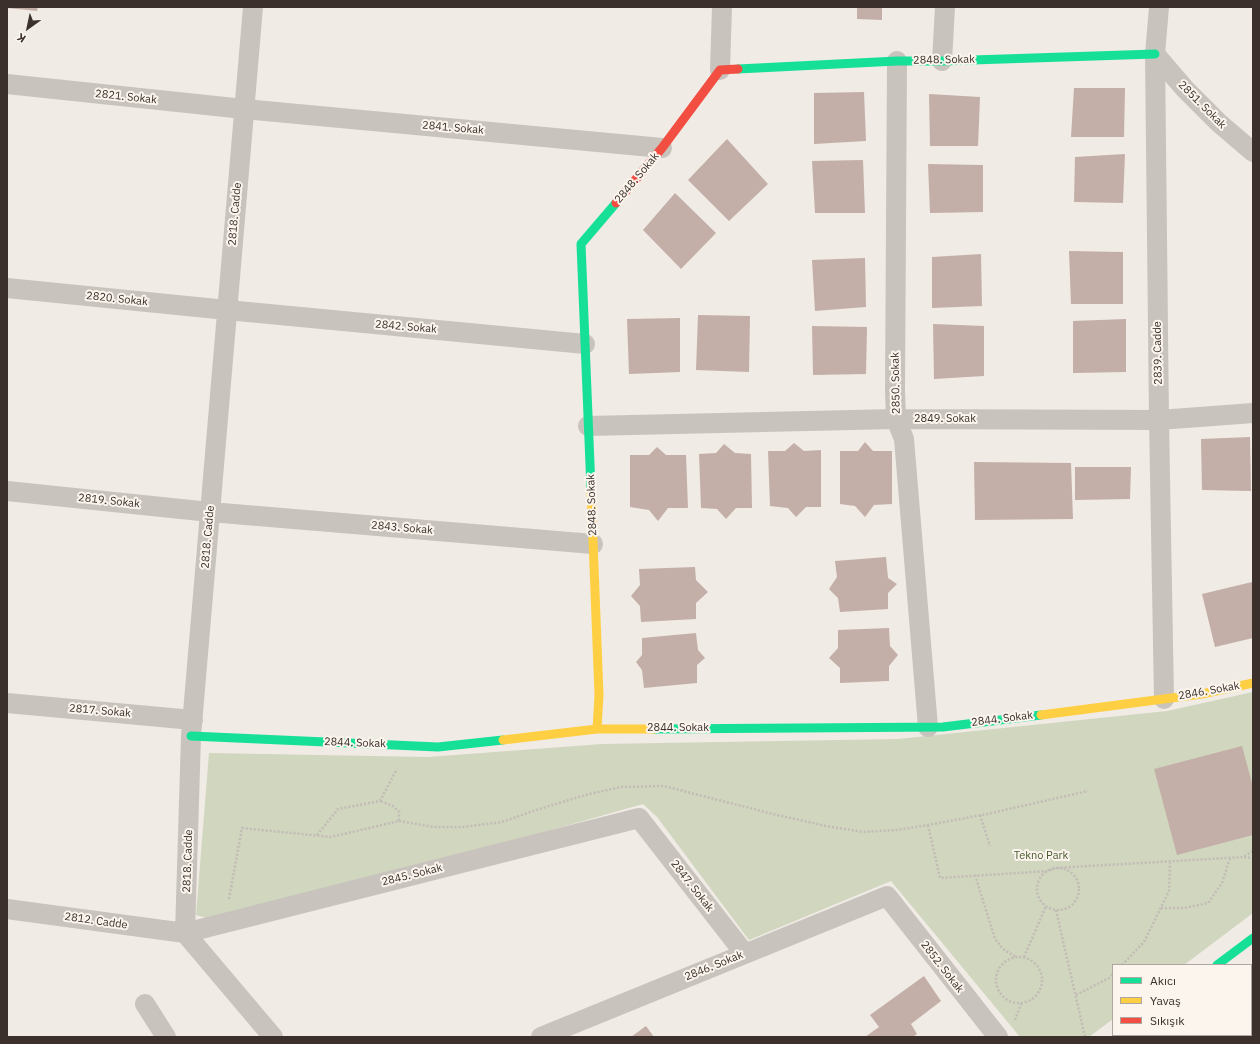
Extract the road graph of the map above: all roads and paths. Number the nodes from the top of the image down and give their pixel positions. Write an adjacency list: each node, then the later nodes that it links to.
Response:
1 (253, 7): 10 (street, 2818. Cadde)
2 (722, 7): 8 (street)
3 (945, 7): 7 (street)
4 (1160, 7): 5 (street, 2839. Cadde)
5 (1156, 54): 7 (street, 2848. Sokak); 12 (street, 2851. Sokak); 18 (street, 2839. Cadde)
6 (897, 61): 7 (street, 2848. Sokak); 8 (street, 2848. Sokak); 17 (street, 2850. Sokak)
7 (942, 61)
8 (720, 70): 11 (street, 2848. Sokak)
9 (7, 84): 10 (street, 2821. Sokak)
10 (244, 109): 11 (street, 2841. Sokak); 14 (street, 2818. Cadde)
11 (662, 148): 15 (street, 2848. Sokak)
12 (1253, 152)
13 (7, 288): 14 (street, 2820. Sokak)
14 (227, 310): 15 (street, 2842. Sokak); 21 (street, 2818. Cadde)
15 (585, 344): 19 (street, 2848. Sokak)
16 (1253, 414): 18 (street, 2849. Sokak)
17 (896, 419): 18 (street, 2849. Sokak); 19 (street, 2849. Sokak); 26 (street, 2850. Sokak)
18 (1159, 420): 24 (street, 2839. Cadde)
19 (588, 426): 22 (street, 2848. Sokak)
20 (7, 491): 21 (street, 2819. Sokak)
21 (210, 512): 22 (street, 2843. Sokak); 27 (street, 2818. Cadde)
22 (593, 544): 28 (street, 2848. Sokak)
23 (1253, 683): 24 (street, 2846. Sokak)
24 (1164, 699): 26 (street, 2844. Sokak)
25 (7, 703): 27 (street, 2817. Sokak)
26 (928, 727): 28 (street, 2844. Sokak)
27 (192, 728): 29 (street, 2844. Sokak); 51 (street, 2818. Cadde)
28 (597, 729): 29 (street, 2844. Sokak)
29 (410, 746): 31 (path)
30 (1088, 791): 32 (path)
31 (380, 801): 34 (path); 36 (path)
32 (980, 815): 35 (path); 37 (path)
33 (639, 818): 50 (street, 2845. Sokak); 53 (street, 2847. Sokak)
34 (398, 821): 35 (path); 36 (path)
35 (928, 825): 44 (path)
36 (316, 835): 50 (path)
37 (990, 846)
38 (1253, 851): 39 (path)
39 (1243, 857): 40 (path); 41 (path)
40 (1230, 858): 42 (path); 47 (path)
41 (1253, 858)
42 (1170, 862): 43 (path); 47 (path)
43 (1055, 868): 44 (path); 46 (path); 49 (path)
44 (975, 875): 54 (path)
45 (887, 896): 53 (street, 2846. Sokak); 64 (street, 2852. Sokak)
46 (1046, 906): 49 (path); 55 (path)
47 (1161, 908): 56 (path)
48 (7, 909): 51 (street, 2812. Cadde)
49 (1056, 910): 59 (path)
50 (224, 923): 51 (street, 2845. Sokak)
51 (186, 932): 62 (street)
52 (1253, 938): 57 (street)
53 (745, 954): 63 (street, 2846. Sokak)
54 (1016, 957): 55 (path); 55 (path)
55 (1024, 958)
56 (1123, 964)
57 (1218, 964)
58 (1112, 975): 59 (path)
59 (1076, 995): 65 (path)
60 (145, 1004): 61 (street)
61 (166, 1037)
62 (273, 1037)
63 (541, 1037)
64 (998, 1037)
65 (1085, 1037)

